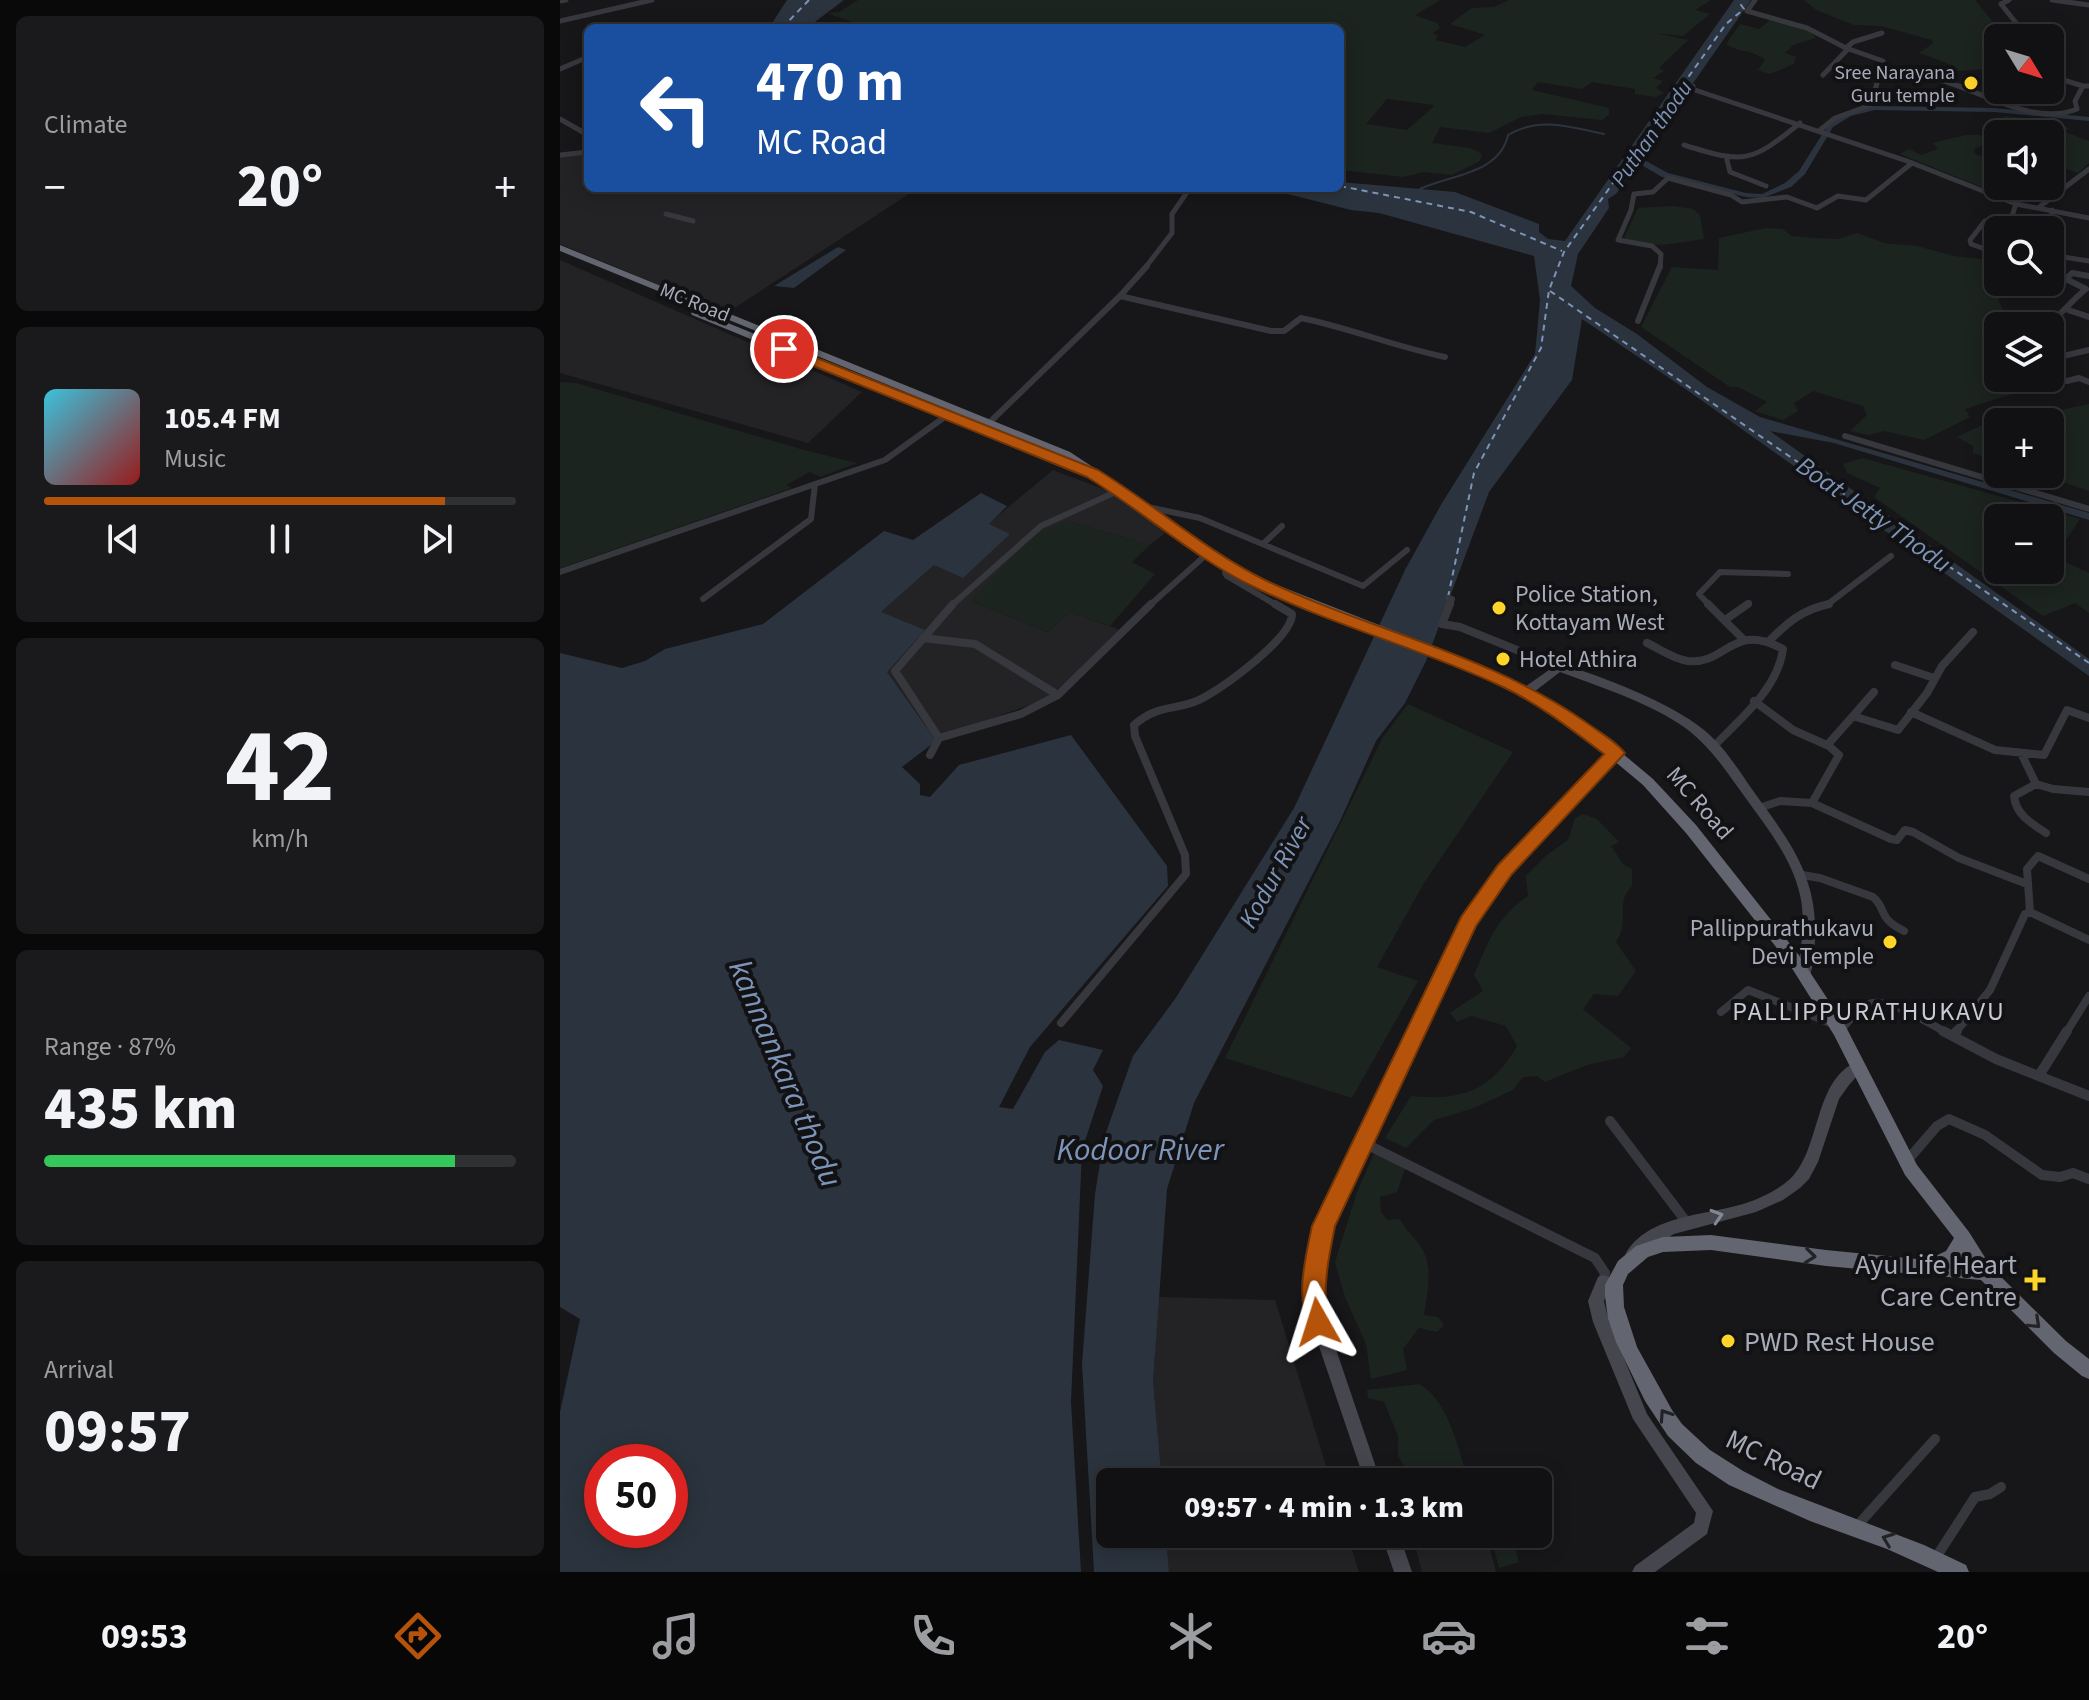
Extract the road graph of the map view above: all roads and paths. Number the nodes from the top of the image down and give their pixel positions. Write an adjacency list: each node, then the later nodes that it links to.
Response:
1 (566, 0): 6 (street)
2 (652, 0): 8 (street)
3 (1755, 0): 11 (street)
4 (2009, 0): 9 (street)
5 (2052, 0): 7 (street)
6 (560, 1)
7 (2089, 5)
8 (560, 21)
9 (2017, 24)
10 (1882, 33): 11 (street)
11 (1847, 48): 13 (street); 15 (street)
12 (584, 59): 14 (street)
13 (1880, 68): 18 (street); 21 (street)
14 (560, 69)
15 (1823, 75)
16 (2064, 80): 18 (street)
17 (1693, 86): 20 (street)
18 (2086, 86)
19 (560, 119): 22 (street)
20 (1800, 123): 21 (street); 26 (street)
21 (1824, 132): 27 (street)
22 (584, 133)
23 (1684, 145): 26 (street)
24 (584, 152): 25 (street)
25 (560, 155)
26 (1727, 160): 29 (street)
27 (1912, 163): 31 (street); 49 (street)
28 (2089, 169): 32 (street)
29 (1766, 186)
30 (1187, 192): 45 (street)
31 (2016, 204): 32 (street); 35 (street)
32 (2038, 208): 33 (street)
33 (2052, 210): 36 (street); 37 (street)
34 (666, 214): 38 (street)
35 (2012, 216)
36 (2051, 216)
37 (2089, 218)
38 (693, 221)
39 (1984, 222): 40 (street)
40 (1984, 249)
41 (560, 251): 50 (highway, MC Road); 51 (highway, MC Road)
42 (2064, 257): 43 (street)
43 (2089, 261)
44 (2089, 276): 46 (street)
45 (1120, 296): 54 (street); 58 (street)
46 (2068, 310): 47 (street); 48 (street)
47 (2064, 313)
48 (2089, 317)
49 (1638, 321)
50 (795, 342): 51 (highway); 58 (highway, MC Road)
51 (784, 349): 57 (highway, MC Road)
52 (2089, 350): 53 (street)
53 (2064, 356)
54 (1445, 357)
55 (2067, 381): 56 (street)
56 (2089, 382)
57 (946, 416): 60 (highway, MC Road); 61 (street)
58 (989, 423): 60 (highway, MC Road)
59 (1845, 436): 64 (street)
60 (1092, 473): 62 (highway, MC Road)
61 (815, 484): 71 (street); 74 (street)
62 (1120, 490): 63 (highway, MC Road); 78 (street)
63 (1143, 505): 66 (street); 68 (highway, MC Road)
64 (2089, 509)
65 (1282, 526): 66 (street)
66 (1263, 544): 67 (street)
67 (1407, 550)
68 (1207, 554): 70 (highway, MC Road); 87 (street)
69 (1891, 556): 80 (street)
70 (1231, 568): 85 (highway, MC Road); 112 (street)
71 (560, 572)
72 (1788, 574): 76 (street)
73 (1448, 598): 83 (street)
74 (703, 599)
75 (1749, 603): 76 (street)
76 (1725, 620): 79 (street)
77 (1973, 632): 84 (street)
78 (923, 638): 87 (street); 92 (street)
79 (1744, 640): 80 (street); 81 (street)
80 (1769, 641): 88 (street)
81 (1647, 643)
82 (1895, 665): 84 (street)
83 (1559, 667): 85 (main road); 94 (main road)
84 (1934, 678): 89 (street)
85 (1526, 692): 95 (highway, MC Road)
86 (1874, 692): 90 (street)
87 (1058, 695): 92 (street)
88 (1754, 701): 93 (street); 94 (street)
89 (1911, 712): 90 (street); 96 (street)
90 (1853, 716): 93 (street)
91 (2089, 718): 96 (street)
92 (939, 738): 97 (street)
93 (1829, 746): 100 (street)
94 (1713, 747): 101 (main road)
95 (1616, 753): 109 (highway, MC Road); 119 (main road)
96 (2021, 753): 98 (street)
97 (930, 755)
98 (2036, 784): 99 (street); 102 (street)
99 (2089, 792)
100 (1812, 803): 101 (street); 105 (street)
101 (1759, 808): 103 (main road)
102 (2046, 833)
103 (1802, 875): 107 (street); 109 (main road)
104 (2089, 879): 105 (street)
105 (2027, 884): 106 (street)
106 (2030, 912): 108 (street); 114 (street)
107 (1904, 931)
108 (2089, 940)
109 (1804, 974): 113 (highway, MC Road)
110 (2089, 996): 116 (street)
111 (1721, 1012): 113 (street)
112 (1061, 1023)
113 (1839, 1028): 114 (street); 115 (highway, MC Road)
114 (1953, 1035): 116 (street)
115 (1858, 1067): 120 (highway, MC Road); 122 (main road, one-way to 115)
116 (2040, 1074): 117 (street)
117 (2089, 1096)
118 (1610, 1121): 122 (street)
119 (1362, 1142): 127 (street); 130 (main road)
120 (1906, 1162): 121 (street); 123 (highway, MC Road)
121 (2089, 1179)
122 (1688, 1224): 124 (main road)
123 (1963, 1237): 125 (highway); 126 (highway, MC Road)
124 (1626, 1263): 125 (highway, one-way to 125); 127 (highway)
125 (1931, 1266): 126 (highway)
126 (1985, 1273): 128 (highway, MC Road, one-way to 128)
127 (1608, 1284): 132 (highway, MC Road, one-way to 127); 136 (main road)
128 (2089, 1370)
129 (1935, 1439): 132 (street)
130 (1368, 1468)
131 (2001, 1487): 134 (street)
132 (1856, 1527): 134 (highway, MC Road, one-way to 132)
133 (1395, 1548): 135 (main road)
134 (1935, 1559): 137 (highway, MC Road)
135 (1403, 1572)
136 (1641, 1572)
137 (1959, 1572)

